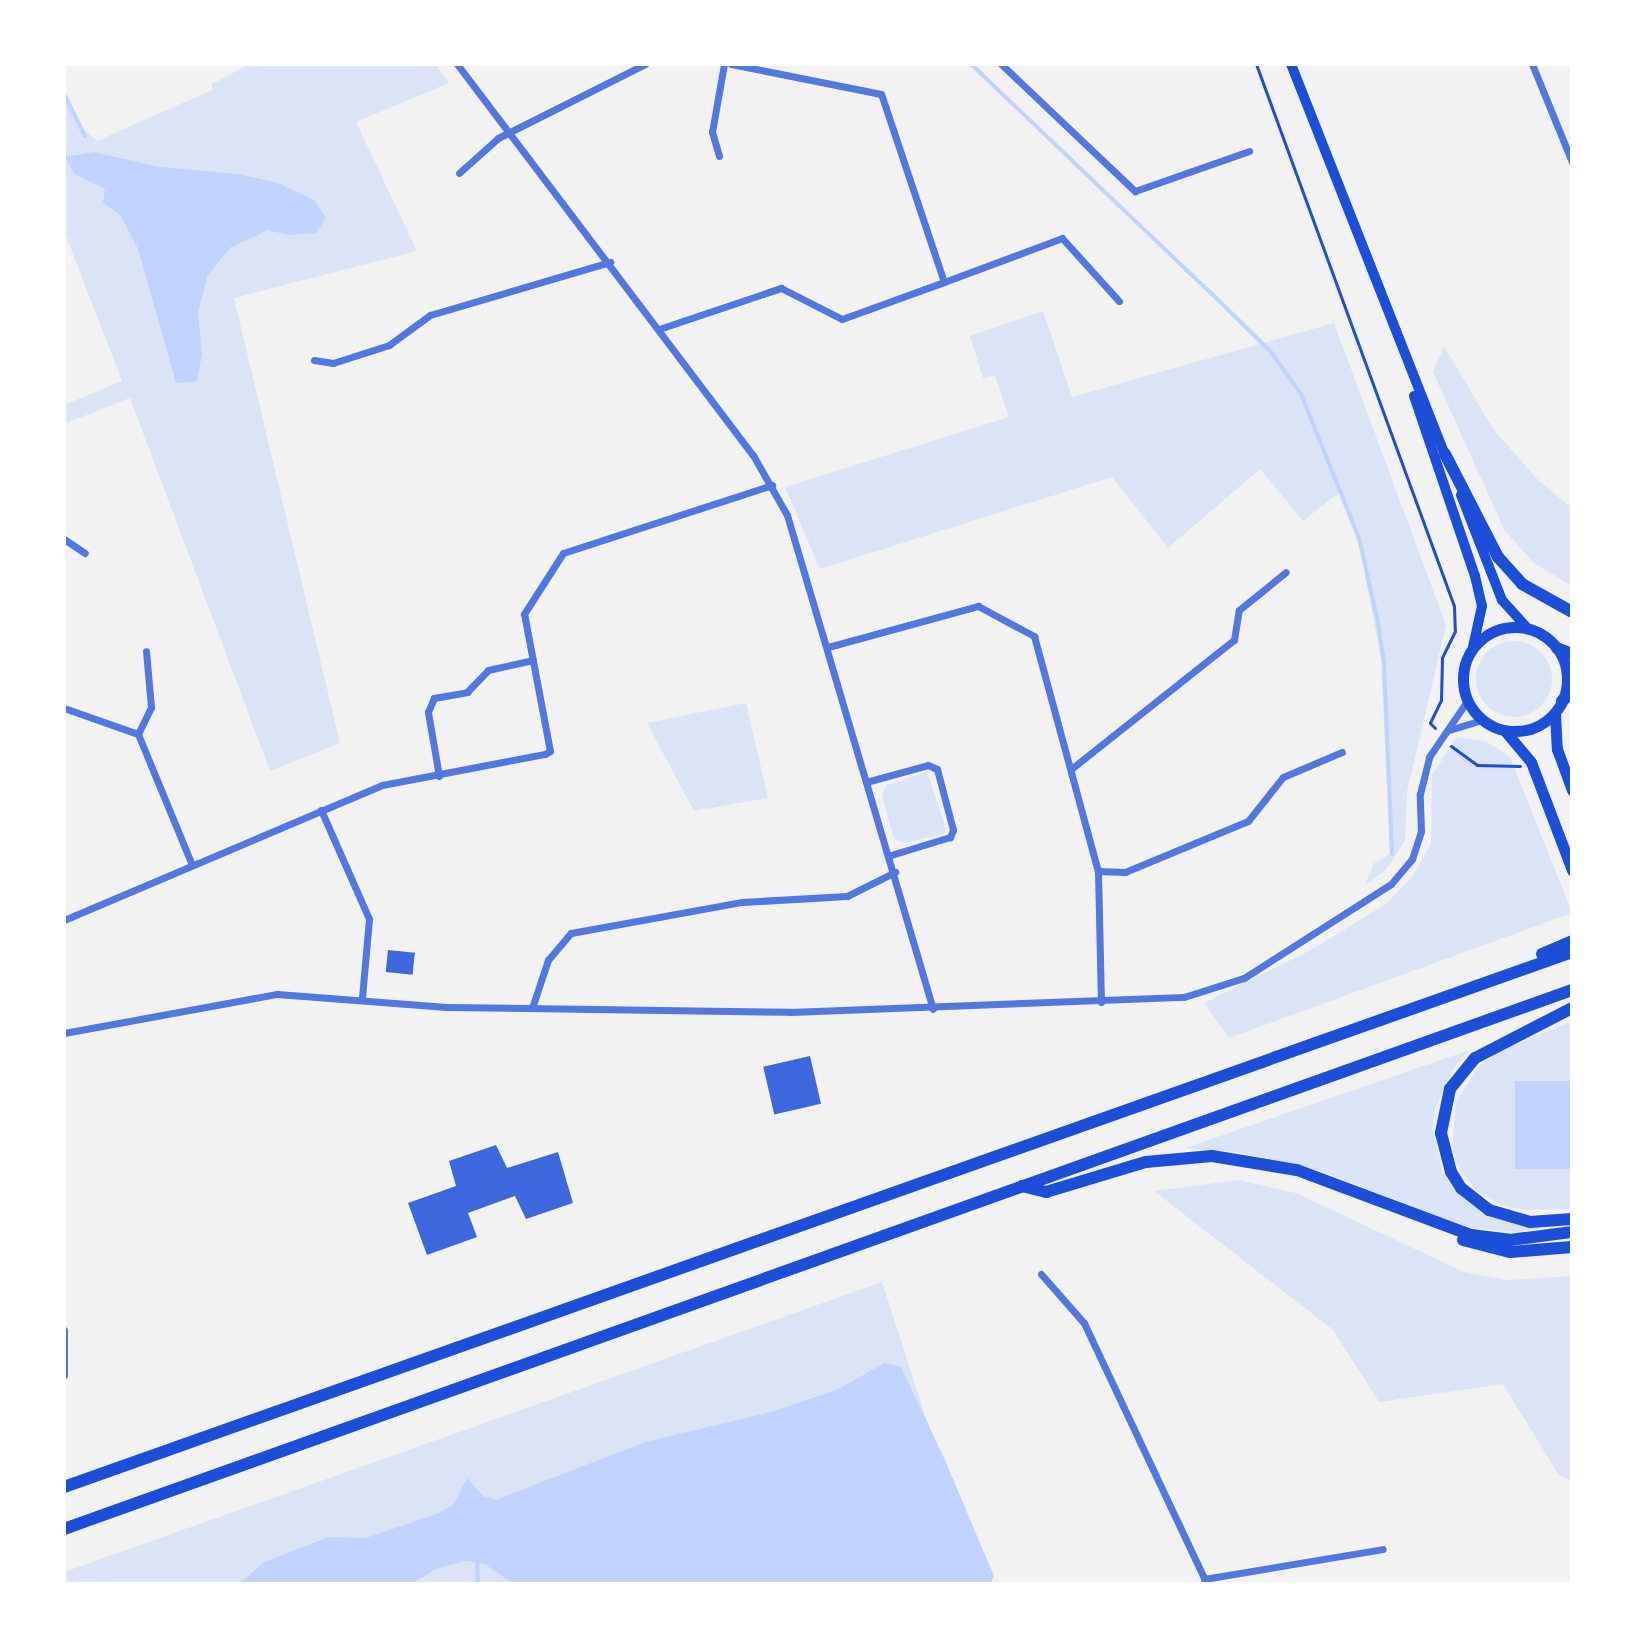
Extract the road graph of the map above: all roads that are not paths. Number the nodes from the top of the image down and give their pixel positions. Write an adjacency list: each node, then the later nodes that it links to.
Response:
1 (457, 64): 10 (street)
2 (645, 64): 10 (street)
3 (724, 64): 12 (street)
4 (731, 64): 9 (street)
5 (777, 64): 9 (street)
6 (1001, 64): 11 (street)
7 (1291, 64): 19 (main road)
8 (1532, 64): 13 (street)
9 (775, 73): 16 (street)
10 (510, 135): 14 (street); 15 (street)
11 (1249, 151)
12 (719, 156)
13 (1572, 162)
14 (459, 173)
15 (610, 262): 18 (street); 20 (street)
16 (944, 282): 17 (street); 18 (street)
17 (1119, 301)
18 (659, 329): 22 (street)
19 (1402, 351): 21 (main road); 29 (main road)
20 (314, 360)
21 (1445, 454): 26 (highway); 27 (main road)
22 (772, 485): 28 (street); 33 (street)
23 (64, 539): 24 (street)
24 (85, 553)
25 (1286, 572): 42 (street)
26 (1572, 612)
27 (1527, 628): 29 (main road); 30 (main road)
28 (828, 647): 42 (street); 44 (street)
29 (1473, 647): 34 (main road)
30 (1557, 648): 32 (highway); 35 (main road)
31 (146, 651): 40 (street)
32 (1572, 654)
33 (533, 660): 43 (street); 43 (street)
34 (1467, 701): 37 (main road); 38 (street)
35 (1563, 702): 39 (main road); 45 (main road)
36 (64, 708): 40 (street)
37 (1482, 720): 38 (street); 39 (main road)
38 (1449, 730): 58 (street)
39 (1504, 731): 49 (main road)
40 (138, 734): 48 (street)
41 (1342, 752): 50 (street)
42 (1071, 769): 50 (street)
43 (439, 776): 46 (street)
44 (866, 782): 47 (street); 47 (street)
45 (1572, 790)
46 (321, 810): 48 (street); 57 (street)
47 (888, 856): 51 (street)
48 (192, 865): 52 (street)
49 (1572, 870)
50 (1098, 871): 58 (street)
51 (895, 872): 59 (street); 61 (street)
52 (64, 920)
53 (1572, 941): 56 (highway)
54 (1572, 952): 56 (highway)
55 (1572, 990): 63 (highway)
56 (1453, 994): 71 (highway)
57 (362, 998): 59 (street); 62 (street)
58 (1101, 1002): 61 (street)
59 (532, 1008): 61 (street)
60 (1572, 1008): 65 (highway)
61 (933, 1009)
62 (64, 1033)
63 (1022, 1186): 64 (highway); 72 (highway)
64 (1414, 1215): 66 (highway); 67 (highway)
65 (1572, 1219)
66 (1572, 1232)
67 (1572, 1247)
68 (1041, 1274): 74 (street)
69 (64, 1330): 70 (street)
70 (64, 1375)
71 (64, 1487)
72 (64, 1529)
73 (1383, 1549): 74 (street)
74 (1205, 1582)

